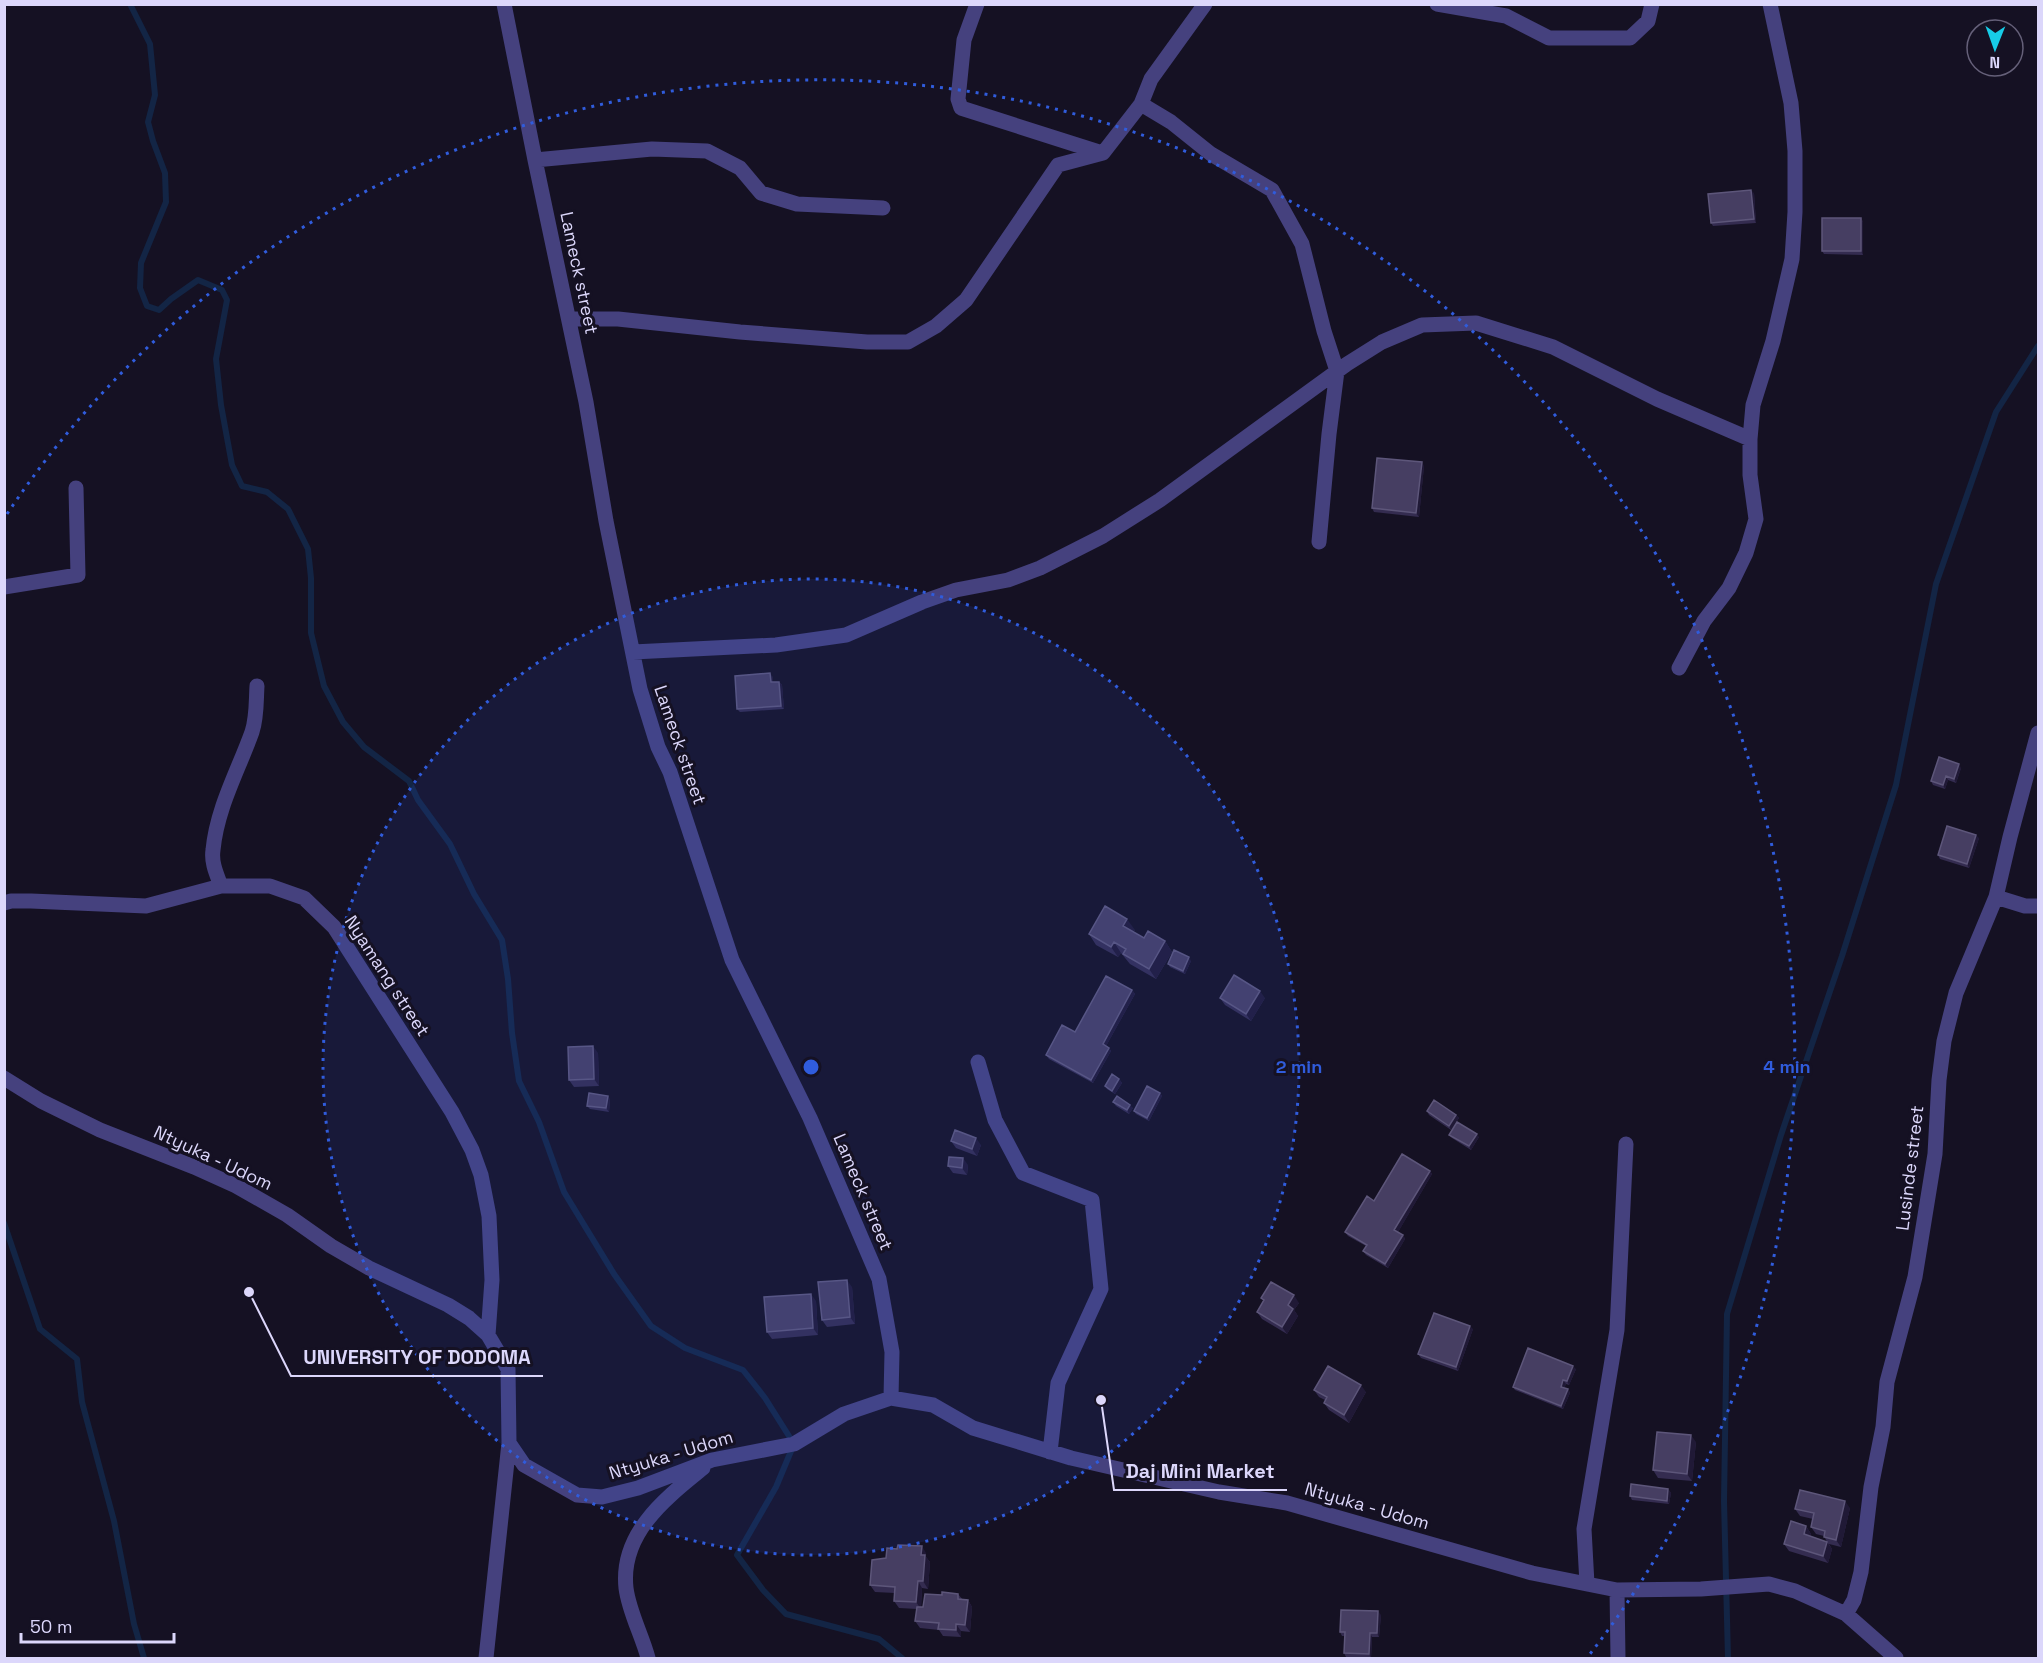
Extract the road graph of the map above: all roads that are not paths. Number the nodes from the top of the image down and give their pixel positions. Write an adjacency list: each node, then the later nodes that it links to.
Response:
1 (504, 4): 9 (street, Lameck street)
2 (977, 4): 8 (street)
3 (1205, 4): 7 (street)
4 (1437, 4): 5 (street)
5 (1652, 4)
6 (1770, 4): 13 (street)
7 (1141, 104): 8 (street); 12 (street)
8 (1103, 153): 11 (street)
9 (535, 160): 10 (street); 11 (street, Lameck street)
10 (883, 208)
11 (569, 319): 17 (street, Lameck street)
12 (1337, 371): 13 (street); 15 (street); 17 (street)
13 (1750, 439): 18 (street)
14 (76, 488): 16 (street)
15 (1319, 542)
16 (4, 587)
17 (633, 652): 29 (street, Lameck street)
18 (1679, 668)
19 (257, 686): 21 (street)
20 (2038, 734): 22 (street, Lusinde street)
21 (221, 886): 23 (street, Nyamang street); 28 (street, Nyamang street)
22 (1996, 897): 24 (street); 35 (street, Lusinde street)
23 (4, 903)
24 (2038, 906)
25 (978, 1062): 31 (street)
26 (4, 1078): 28 (street, Ntyuka - Udom)
27 (1626, 1144): 33 (street)
28 (488, 1335): 30 (street, Ntyuka - Udom)
29 (891, 1398): 31 (street, Ntyuka - Udom); 32 (street, Ntyuka - Udom)
30 (509, 1443): 32 (street, Ntyuka - Udom); 36 (street)
31 (1050, 1452): 33 (street, Ntyuka - Udom)
32 (712, 1460): 37 (street)
33 (1587, 1584): 34 (street, Ntyuka - Udom)
34 (1617, 1590): 35 (street, Ntyuka - Udom); 38 (street)
35 (1846, 1614): 39 (street, Ntyuka - Udom)
36 (486, 1659)
37 (648, 1659)
38 (1618, 1659)
39 (1896, 1659)

